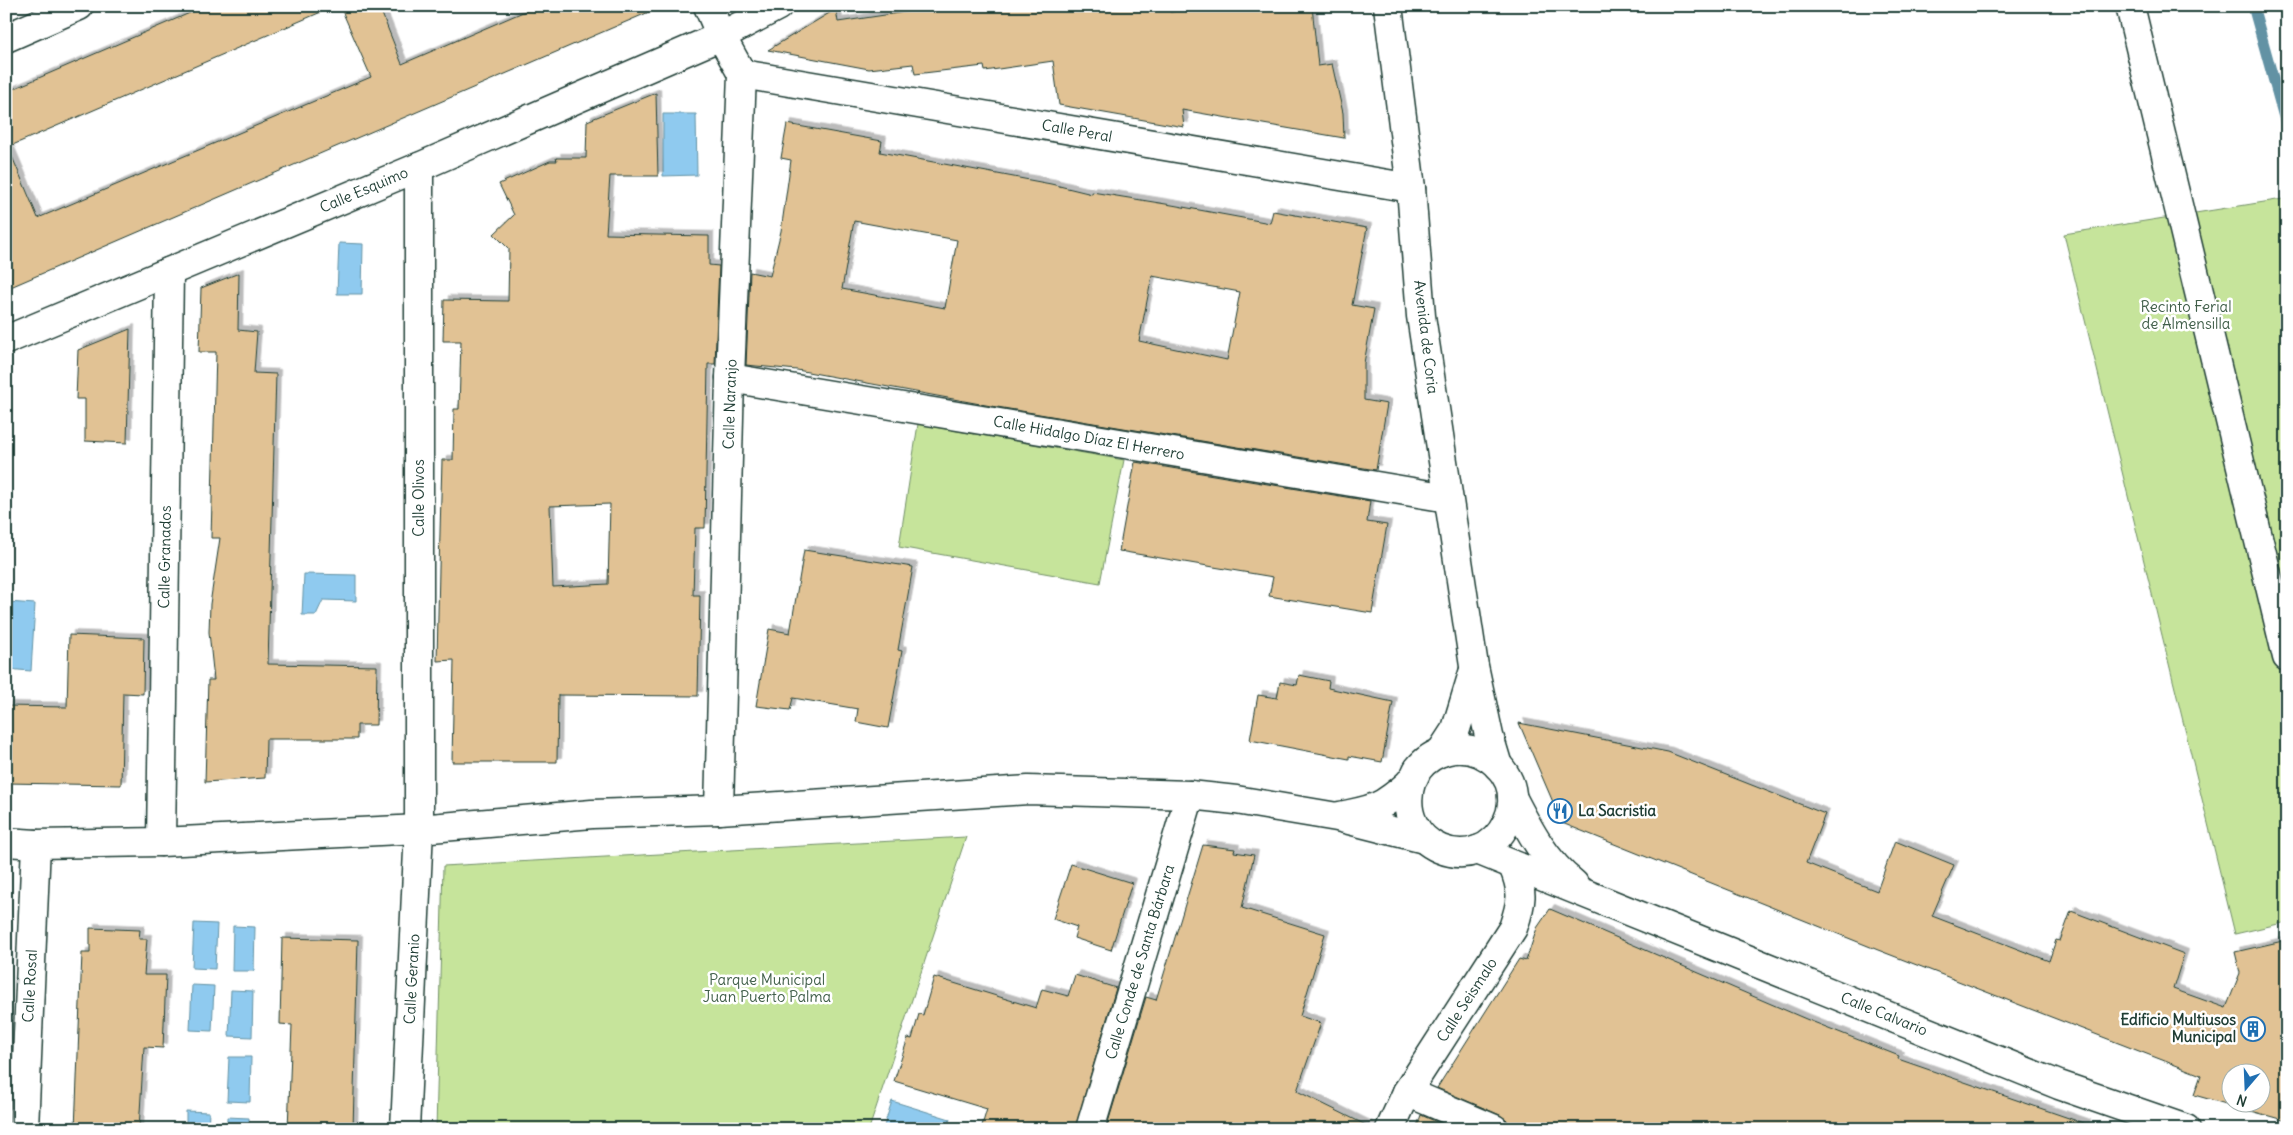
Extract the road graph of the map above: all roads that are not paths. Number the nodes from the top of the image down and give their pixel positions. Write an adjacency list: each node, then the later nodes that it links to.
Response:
1 (79, 6): 7 (street)
2 (708, 6): 6 (street)
3 (778, 6): 6 (street, Calle Esquimo)
4 (1388, 6): 10 (street, Avenida de Coria)
5 (2130, 6): 15 (street)
6 (721, 36): 8 (street); 9 (street, Calle Esquimo)
7 (6, 38)
8 (742, 74): 10 (street, Calle Peral); 13 (street, Calle Naranjo)
9 (419, 166): 11 (street, Calle Esquimo); 24 (street, Calle Olivos)
10 (1412, 188): 14 (street, Avenida de Coria)
11 (169, 272): 12 (street, Calle Esquimo); 27 (street, Calle Granados)
12 (6, 340)
13 (730, 378): 14 (street, Calle Hidalgo Díaz El Herrero); 22 (street, Calle Naranjo)
14 (1448, 498): 16 (street, Avenida de Coria)
15 (2287, 657)
16 (1474, 666): 17 (street, Avenida de Coria); 18 (street, Avenida de Coria)
17 (1441, 752): 18 (street); 19 (street)
18 (1498, 766): 21 (street)
19 (1412, 779): 23 (street); 25 (street)
20 (1190, 795): 22 (street); 23 (street); 35 (street, Calle Conde de Santa Bárbara)
21 (1512, 796): 29 (street); 31 (street, Calle Calvario)
22 (719, 810): 24 (street)
23 (1337, 817): 25 (street)
24 (419, 829): 27 (street); 34 (street, Calle Geranio)
25 (1424, 839): 29 (street)
26 (6, 842): 28 (street)
27 (161, 842): 28 (street)
28 (36, 844): 33 (street, Calle Rosal)
29 (1477, 850): 30 (street, Calle Calvario)
30 (1513, 866): 31 (street, Calle Calvario); 32 (street, Calle Seismalo)
31 (1585, 893): 38 (street, Calle Calvario)
32 (1407, 1092): 36 (street, Calle Seismalo); 37 (street)
33 (24, 1129)
34 (405, 1129)
35 (1090, 1129)
36 (1390, 1129)
37 (1494, 1129)
38 (2186, 1129)

